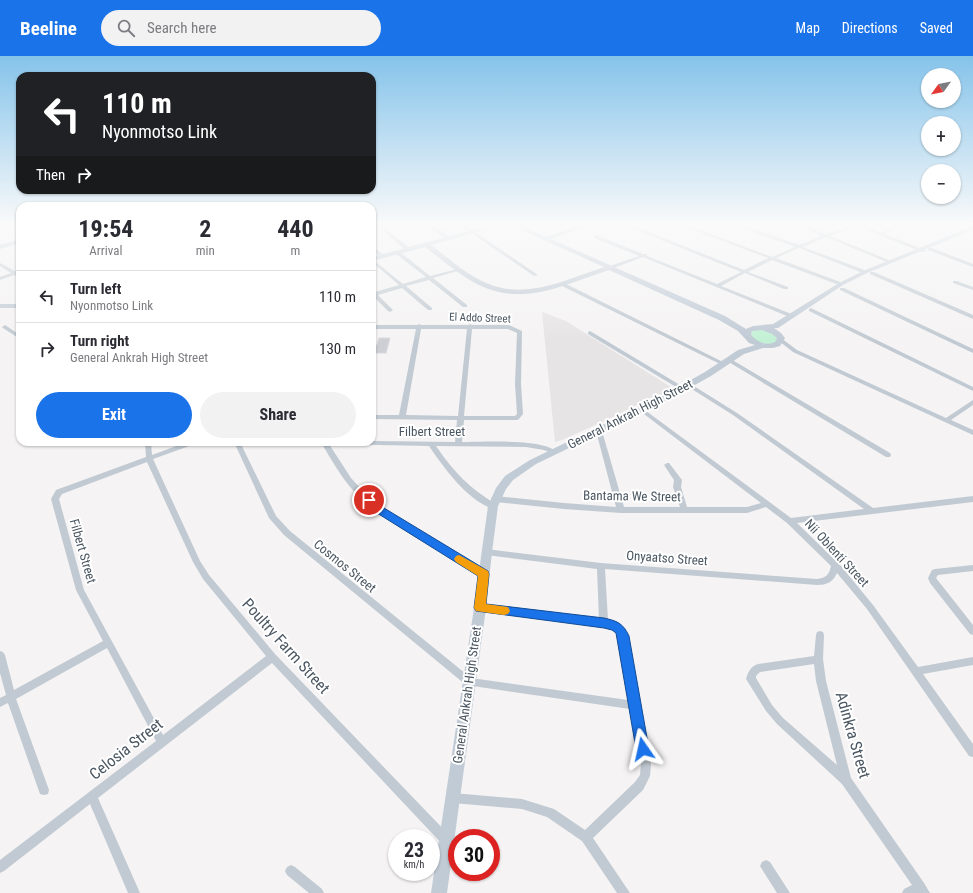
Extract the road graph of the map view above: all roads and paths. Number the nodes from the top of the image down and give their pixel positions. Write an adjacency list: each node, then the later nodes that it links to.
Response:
1 (409, 262): 23 (street)
2 (450, 262): 18 (main road)
3 (517, 262): 22 (street)
4 (597, 262): 17 (main road)
5 (626, 262): 17 (street)
6 (662, 262): 28 (street)
7 (722, 262): 19 (street)
8 (762, 262): 19 (street)
9 (784, 262): 29 (street)
10 (841, 262): 20 (street)
11 (887, 262): 20 (main road)
12 (893, 262): 20 (main road)
13 (961, 262): 16 (street)
14 (376, 263): 27 (street)
15 (0, 264): 21 (street)
16 (973, 266)
17 (610, 268): 26 (main road); 42 (main road)
18 (459, 269): 23 (street); 26 (main road)
19 (745, 271): 28 (street); 30 (street)
20 (868, 272): 29 (main road); 41 (street)
21 (14, 274): 24 (street)
22 (536, 275)
23 (429, 278): 27 (street); 36 (street)
24 (0, 279)
25 (955, 282): 31 (street)
26 (562, 284): 57 (street)
27 (402, 285): 32 (street); 37 (street)
28 (719, 286): 40 (street)
29 (841, 287): 39 (main road); 40 (main road); 55 (street)
30 (786, 288)
31 (973, 289)
32 (376, 293)
33 (376, 297): 38 (street)
34 (0, 306): 35 (main road)
35 (16, 306)
36 (465, 306)
37 (430, 309)
38 (390, 310)
39 (811, 310): 51 (main road); 59 (street)
40 (792, 316): 47 (main road)
41 (973, 317)
42 (722, 318): 47 (main road); 50 (main road)
43 (419, 326): 44 (street, El Addo Street); 45 (street, El Addo Street); 63 (street)
44 (470, 326): 64 (street); 64 (street, El Addo Street)
45 (376, 327)
46 (5, 328): 49 (street)
47 (760, 328): 50 (main road); 51 (main road)
48 (590, 332): 58 (street)
49 (16, 335)
50 (748, 337): 52 (main road); 56 (main road, General Ankrah High Street)
51 (781, 338): 53 (main road); 54 (street)
52 (764, 346): 53 (main road); 56 (main road, General Ankrah High Street)
53 (773, 346): 54 (street)
54 (795, 351): 65 (street)
55 (973, 351)
56 (741, 352): 57 (main road, General Ankrah High Street)
57 (726, 362): 58 (main road, General Ankrah High Street); 76 (street)
58 (686, 387): 61 (main road, General Ankrah High Street); 84 (street)
59 (973, 389)
60 (973, 402): 65 (street)
61 (642, 410): 66 (main road, General Ankrah High Street); 81 (street, Nii Oblenti Street)
62 (376, 417): 63 (street)
63 (402, 418): 64 (street)
64 (460, 418): 70 (street)
65 (946, 421): 67 (street)
66 (599, 431): 75 (main road, General Ankrah High Street); 82 (street)
67 (973, 433)
68 (376, 443): 69 (street, Filbert Street)
69 (431, 444): 70 (street, Filbert Street); 80 (street)
70 (458, 444): 75 (street, Filbert Street)
71 (148, 446): 77 (street, Poultry Farm Street)
72 (182, 446): 77 (street, Filbert Street)
73 (239, 446): 101 (street, Cosmos Street)
74 (327, 446): 90 (street)
75 (554, 452): 80 (main road, General Ankrah High Street)
76 (888, 455)
77 (149, 458): 95 (street, Filbert Street); 97 (street, Poultry Farm Street)
78 (667, 465): 83 (street)
79 (973, 499): 84 (street)
80 (494, 502): 82 (street, Bantama We Street); 86 (main road, General Ankrah High Street)
81 (768, 504): 83 (street, Bantama We Street); 85 (street, Nii Oblenti Street)
82 (621, 510): 83 (street, Bantama We Street)
83 (684, 510)
84 (872, 511): 85 (street)
85 (790, 521): 87 (street, Nii Oblenti Street)
86 (486, 552): 88 (street, Onyaatso Street); 90 (main road, General Ankrah High Street)
87 (835, 565): 88 (street, Onyaatso Street); 100 (street, Nii Oblenti Street)
88 (601, 566): 92 (street)
89 (973, 568): 93 (street)
90 (484, 574): 91 (main road, General Ankrah High Street)
91 (480, 608): 92 (street); 101 (main road, General Ankrah High Street)
92 (604, 623): 104 (street)
93 (973, 632)
94 (820, 635): 98 (street, Adinkra Street)
95 (108, 643): 102 (street); 105 (street, Filbert Street)
96 (0, 655): 102 (street)
97 (272, 657): 105 (street, Celosia Street); 112 (street, Poultry Farm Street)
98 (818, 659): 107 (street, Adinkra Street); 107 (street)
99 (973, 661): 100 (street)
100 (916, 671): 106 (street, Nii Oblenti Street)
101 (469, 682): 104 (street); 110 (main road, General Ankrah High Street)
102 (11, 697): 103 (street); 108 (street)
103 (0, 703)
104 (634, 705): 111 (street)
105 (162, 742): 109 (street, Celosia Street)
106 (973, 752)
107 (846, 780): 116 (street, Adinkra Street)
108 (44, 790)
109 (92, 796): 114 (street, Celosia Street); 117 (street)
110 (453, 798): 111 (street); 112 (main road, General Ankrah High Street)
111 (586, 837): 120 (street)
112 (447, 841): 119 (main road, General Ankrah High Street)
113 (766, 866): 121 (street)
114 (0, 867)
115 (292, 871): 118 (street)
116 (922, 890): 122 (street)
117 (134, 893)
118 (318, 893)
119 (439, 893)
120 (624, 893)
121 (784, 893)
122 (908, 893)

